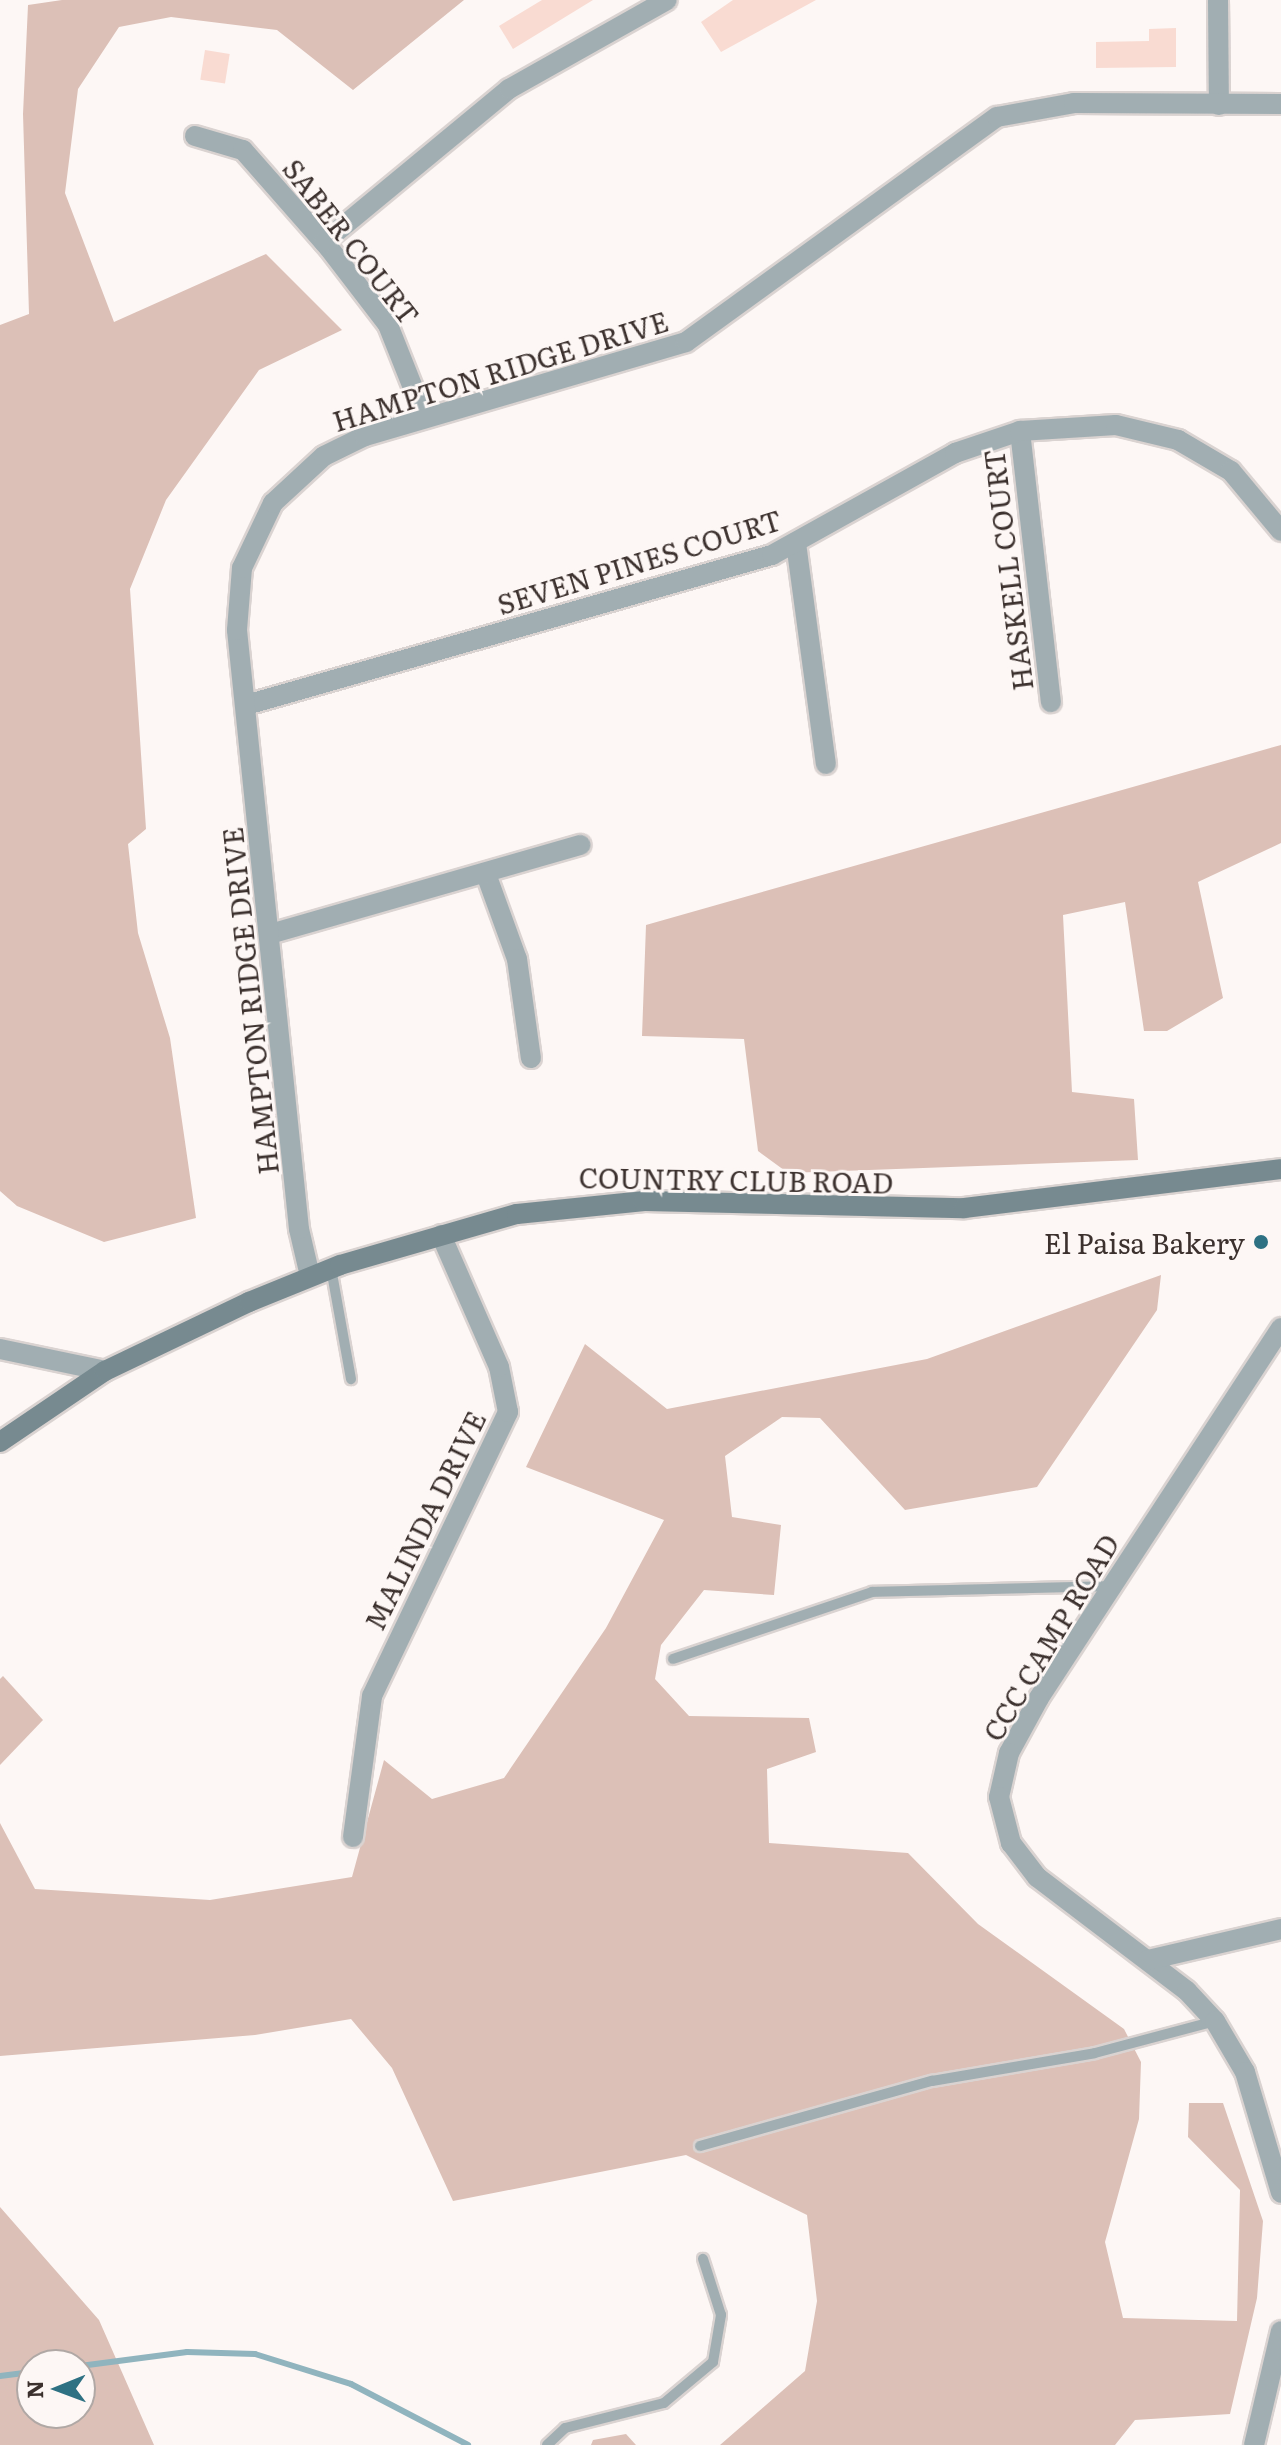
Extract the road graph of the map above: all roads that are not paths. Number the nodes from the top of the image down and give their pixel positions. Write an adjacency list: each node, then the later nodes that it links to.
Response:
1 (667, 0): 6 (street)
2 (1218, 0): 4 (street)
3 (1281, 104): 4 (street, HAMPTON RIDGE DRIVE)
4 (1219, 105): 7 (street, HAMPTON RIDGE DRIVE)
5 (195, 136): 6 (street, SABER COURT)
6 (324, 242): 7 (street, SABER COURT)
7 (425, 418): 12 (street, HAMPTON RIDGE DRIVE)
8 (1020, 431): 9 (street, SEVEN PINES COURT); 10 (street, SEVEN PINES COURT); 11 (street, HASKELL COURT)
9 (1281, 531)
10 (796, 543): 12 (street, SEVEN PINES COURT); 13 (street)
11 (1051, 702)
12 (246, 705): 16 (street, HAMPTON RIDGE DRIVE)
13 (826, 764)
14 (580, 845): 15 (street)
15 (486, 874): 16 (street); 17 (street)
16 (270, 934): 21 (street, HAMPTON RIDGE DRIVE)
17 (531, 1058)
18 (1281, 1169): 19 (street, COUNTRY CLUB ROAD)
19 (441, 1235): 20 (street, COUNTRY CLUB ROAD); 29 (street, MALINDA DRIVE)
20 (331, 1268): 21 (street, COUNTRY CLUB ROAD); 25 (lane)
21 (310, 1276): 24 (street, COUNTRY CLUB ROAD)
22 (1281, 1328): 27 (street, CCC CAMP ROAD)
23 (0, 1349): 24 (street)
24 (105, 1371): 26 (street, COUNTRY CLUB ROAD)
25 (351, 1379)
26 (0, 1442)
27 (1110, 1586): 28 (lane); 31 (street, CCC CAMP ROAD)
28 (673, 1659)
29 (353, 1837)
30 (1281, 1929): 31 (street)
31 (1148, 1960): 32 (street, CCC CAMP ROAD)
32 (1215, 2021): 33 (lane); 34 (street, CCC CAMP ROAD)
33 (700, 2146)
34 (1281, 2193)
35 (703, 2259): 37 (lane)
36 (1281, 2331): 38 (street)
37 (547, 2445)
38 (1254, 2445)

